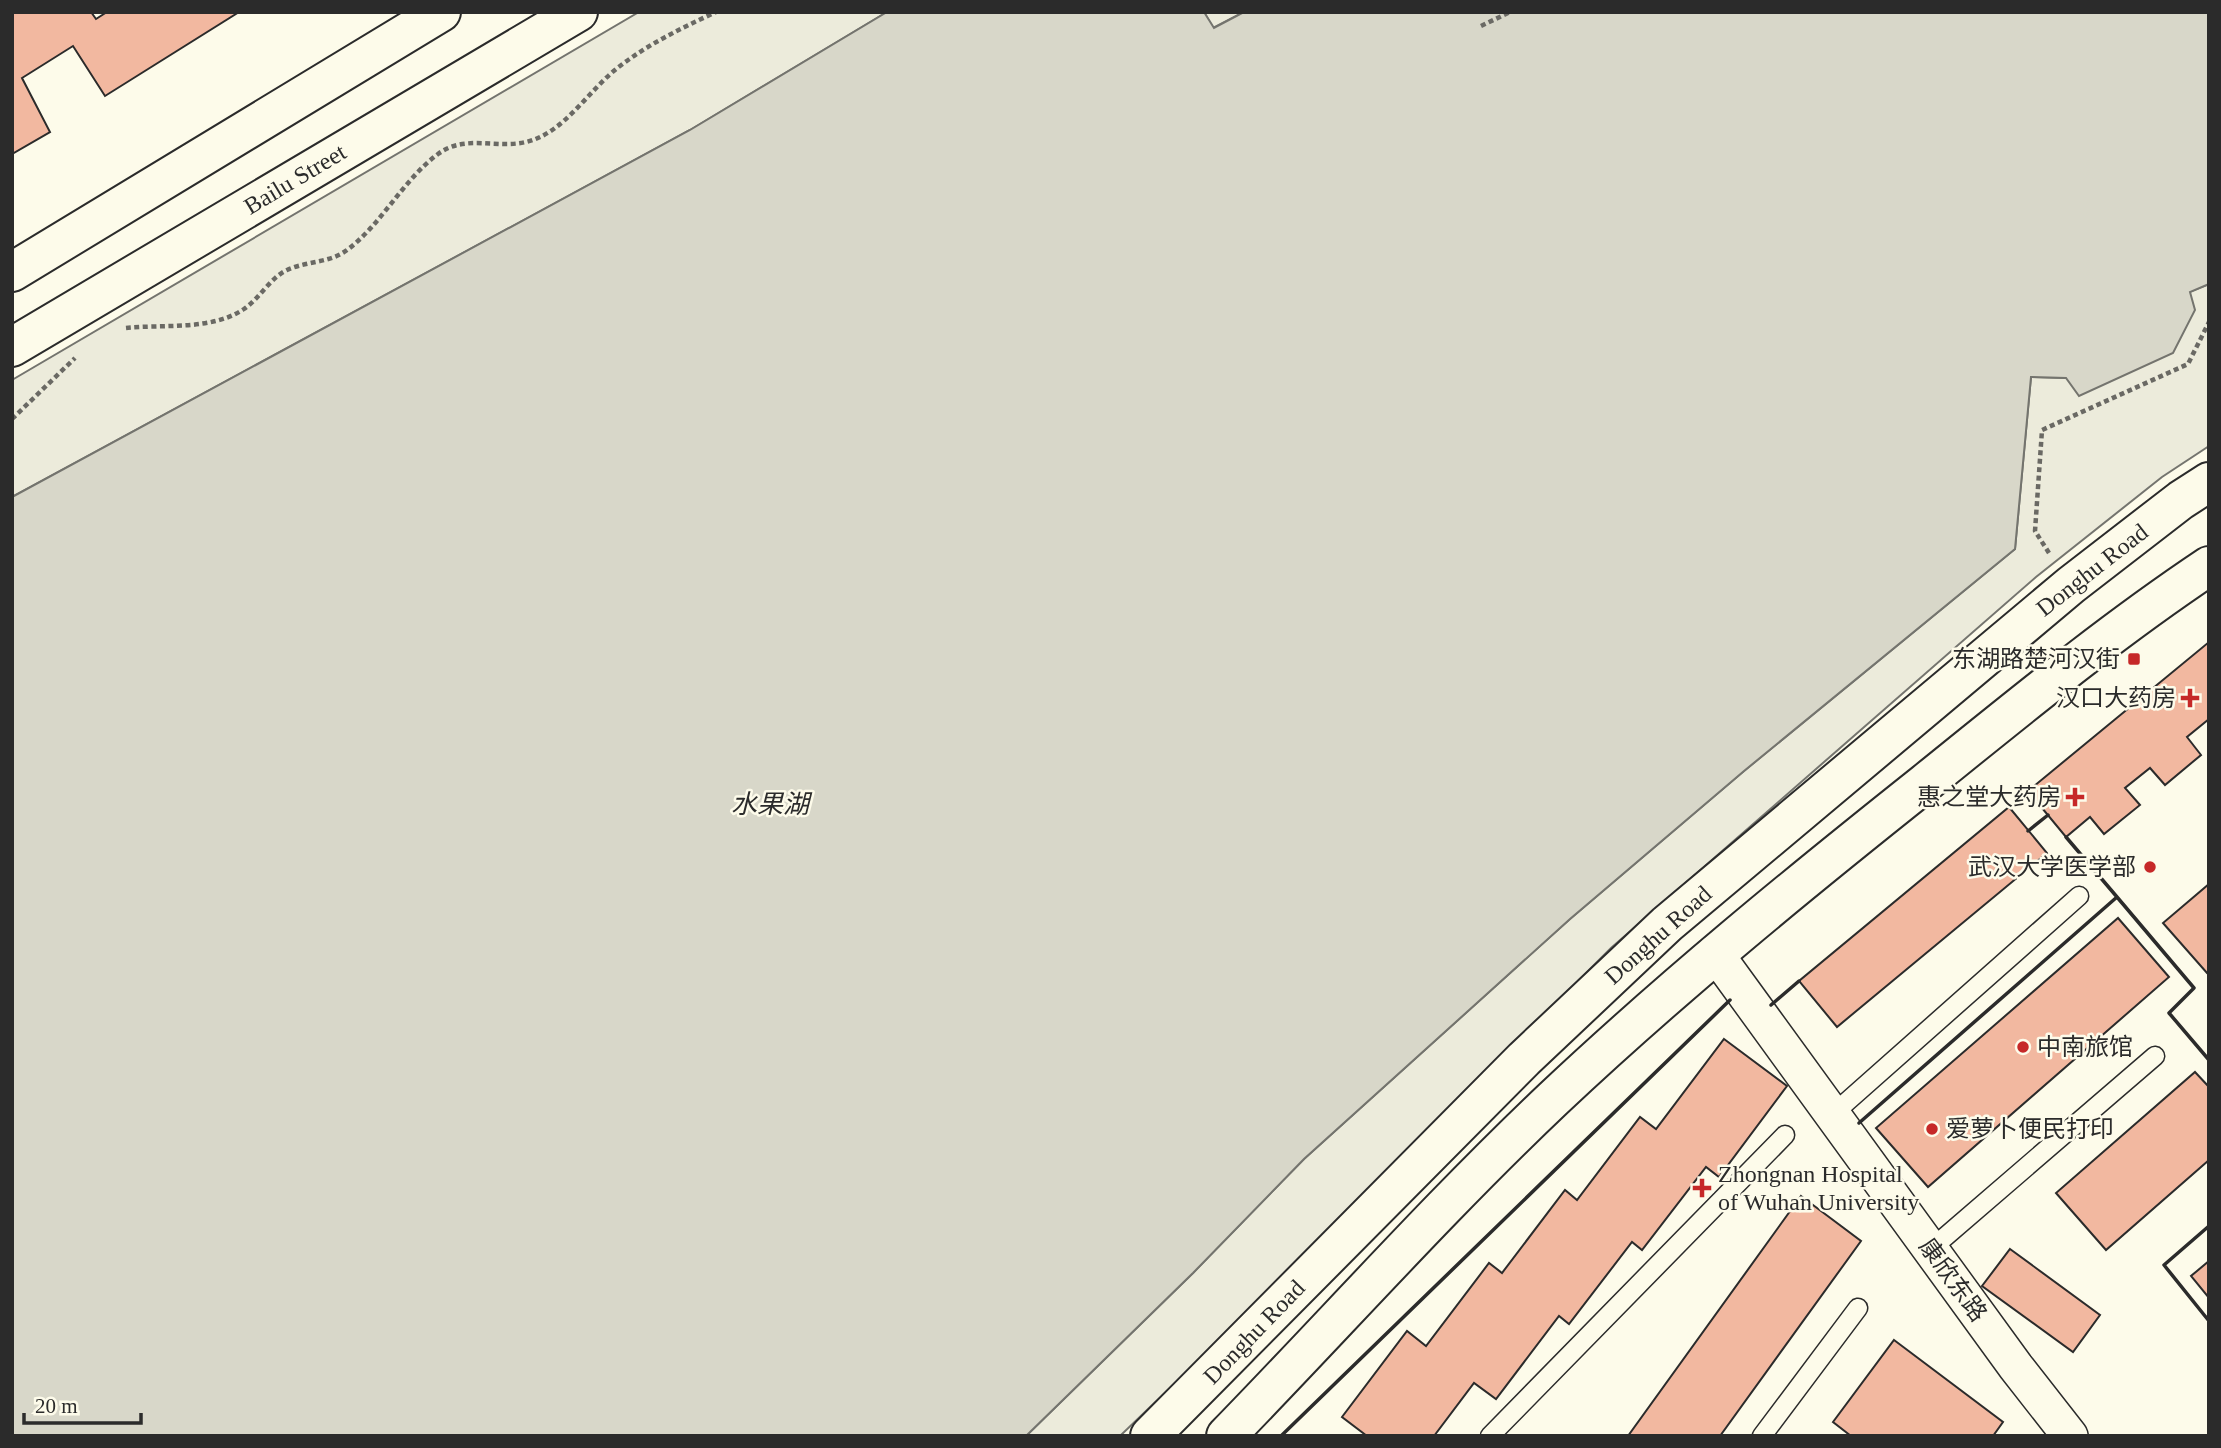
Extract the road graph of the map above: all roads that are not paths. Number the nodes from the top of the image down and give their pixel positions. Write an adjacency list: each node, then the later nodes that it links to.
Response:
1 (441, 12): 3 (main road)
2 (578, 12): 4 (main road, Bailu Street)
3 (12, 272)
4 (12, 347)
5 (2209, 482): 14 (main road, Donghu Road)
6 (2209, 566): 8 (main road)
7 (2079, 896): 10 (lane)
8 (1715, 953): 10 (street, 康欣东路); 15 (main road)
9 (2155, 1056): 12 (lane)
10 (1833, 1114): 12 (street, 康欣东路)
11 (1785, 1135): 16 (lane)
12 (1931, 1249): 18 (street, 康欣东路)
13 (1858, 1308): 17 (lane)
14 (1150, 1436)
15 (1226, 1436)
16 (1490, 1436)
17 (1762, 1436)
18 (2070, 1436)

